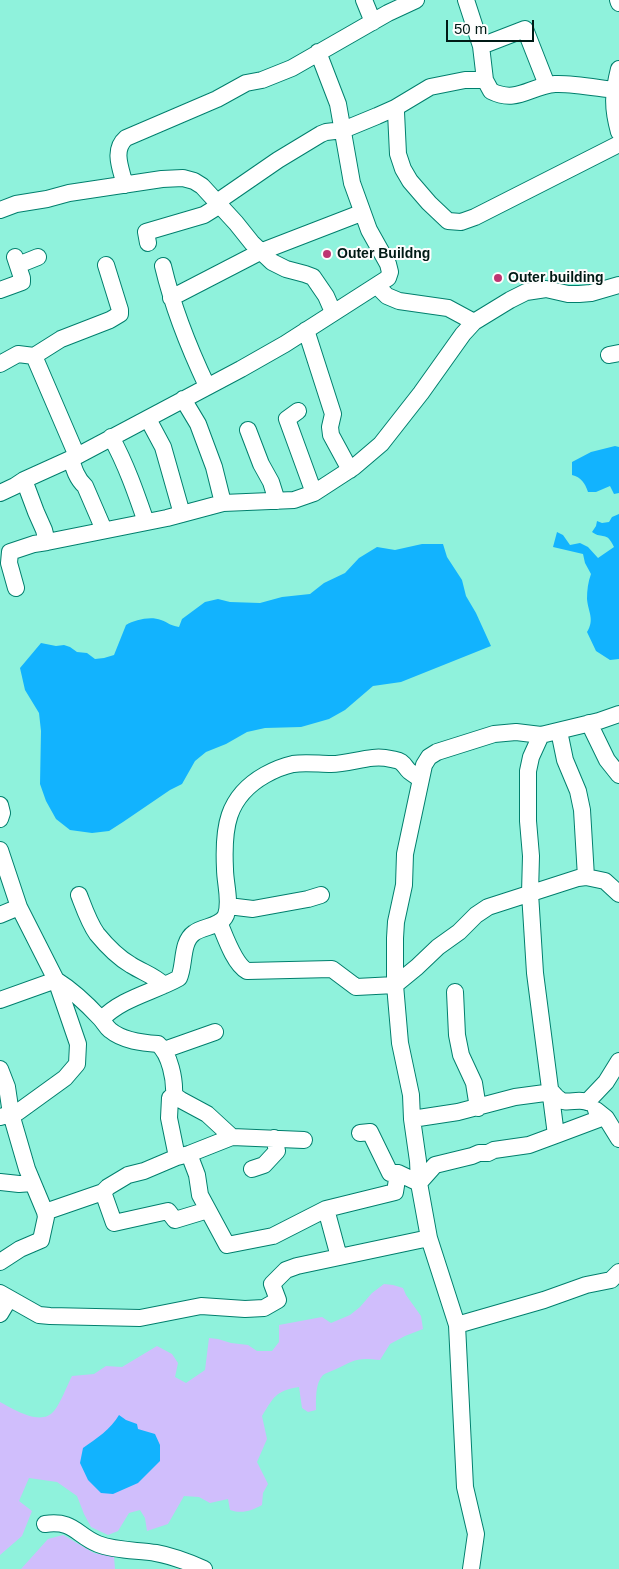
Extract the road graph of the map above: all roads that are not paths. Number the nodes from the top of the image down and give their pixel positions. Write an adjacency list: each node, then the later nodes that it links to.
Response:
1 (364, 0): 4 (street)
2 (416, 0): 4 (street)
3 (466, 0): 5 (street)
4 (373, 22): 6 (street)
5 (481, 46): 8 (street); 9 (street)
6 (318, 52): 12 (street); 15 (street)
7 (619, 68): 10 (street)
8 (485, 80): 9 (street); 11 (street)
9 (547, 85): 10 (street)
10 (615, 95): 13 (street)
11 (395, 108): 12 (street); 14 (street)
12 (343, 130): 16 (street); 18 (street)
13 (619, 132)
14 (619, 144)
15 (125, 185): 16 (street); 17 (street)
16 (219, 203): 19 (street); 20 (street)
17 (0, 210)
18 (362, 212): 20 (street); 25 (street)
19 (148, 243)
20 (260, 252): 27 (street); 28 (street)
21 (38, 257): 26 (street)
22 (106, 265): 31 (street)
23 (163, 266): 27 (street)
24 (619, 285): 29 (street)
25 (377, 286): 28 (street); 29 (street)
26 (0, 290)
27 (171, 298): 33 (street)
28 (333, 312): 30 (street)
29 (474, 322): 40 (street)
30 (306, 330): 33 (street); 40 (street)
31 (34, 356): 32 (street); 39 (street)
32 (0, 364)
33 (207, 386): 34 (street)
34 (184, 399): 36 (street); 45 (street)
35 (298, 411): 43 (street)
36 (148, 419): 38 (street); 46 (street)
37 (248, 430): 44 (street)
38 (111, 438): 39 (street); 47 (street)
39 (74, 457): 41 (street); 48 (street)
40 (350, 470): 43 (street)
41 (24, 480): 42 (street); 49 (street)
42 (0, 493)
43 (314, 493): 44 (street)
44 (277, 501): 45 (street)
45 (223, 502): 46 (street)
46 (182, 514): 47 (street)
47 (146, 522): 48 (street)
48 (104, 530): 49 (street)
49 (47, 542): 50 (street)
50 (16, 588)
51 (619, 714): 52 (street)
52 (589, 723): 53 (street); 55 (street)
53 (559, 731): 54 (street); 61 (street)
54 (541, 736): 57 (street); 62 (street)
55 (613, 758): 56 (street)
56 (619, 775)
57 (422, 780): 66 (street); 72 (street)
58 (0, 805): 59 (street)
59 (0, 819)
60 (0, 850): 67 (street)
61 (586, 877): 62 (street); 63 (street)
62 (530, 893): 72 (street); 80 (street)
63 (619, 894)
64 (79, 895): 71 (street)
65 (321, 895): 66 (street)
66 (228, 906): 69 (street)
67 (19, 907): 68 (street); 70 (street)
68 (0, 915)
69 (219, 922): 71 (street); 72 (street)
70 (56, 980): 74 (street); 75 (street); 84 (street)
71 (164, 985): 75 (street)
72 (395, 985): 86 (street)
73 (456, 992): 83 (street)
74 (0, 1000)
75 (102, 1019): 77 (street)
76 (215, 1032): 77 (street)
77 (164, 1050): 81 (street)
78 (619, 1061): 82 (street)
79 (0, 1071): 84 (street)
80 (550, 1090): 82 (street); 83 (street); 88 (street)
81 (174, 1095): 89 (street); 93 (street)
82 (587, 1102): 85 (street)
83 (478, 1108): 86 (street)
84 (5, 1115): 97 (street)
85 (604, 1117): 88 (street); 91 (street)
86 (412, 1119): 98 (street)
87 (360, 1133): 95 (street)
88 (556, 1135): 98 (street)
89 (232, 1137): 90 (street); 93 (street)
90 (274, 1138): 92 (street); 94 (street)
91 (619, 1139)
92 (304, 1140)
93 (183, 1156): 99 (street); 101 (street)
94 (252, 1169)
95 (398, 1173): 98 (street); 100 (street)
96 (0, 1182): 97 (street)
97 (32, 1183): 102 (street)
98 (419, 1183): 103 (street)
99 (103, 1192): 101 (street); 102 (street)
100 (326, 1209): 101 (street); 104 (street)
101 (208, 1210)
102 (45, 1212): 105 (street)
103 (429, 1238): 104 (street); 109 (street)
104 (339, 1256): 107 (street)
105 (0, 1262)
106 (616, 1277): 109 (street)
107 (5, 1296): 108 (street)
108 (0, 1314)
109 (457, 1325): 113 (street)
110 (45, 1524): 111 (street)
111 (180, 1565): 112 (street)
112 (204, 1569)
113 (471, 1569)

